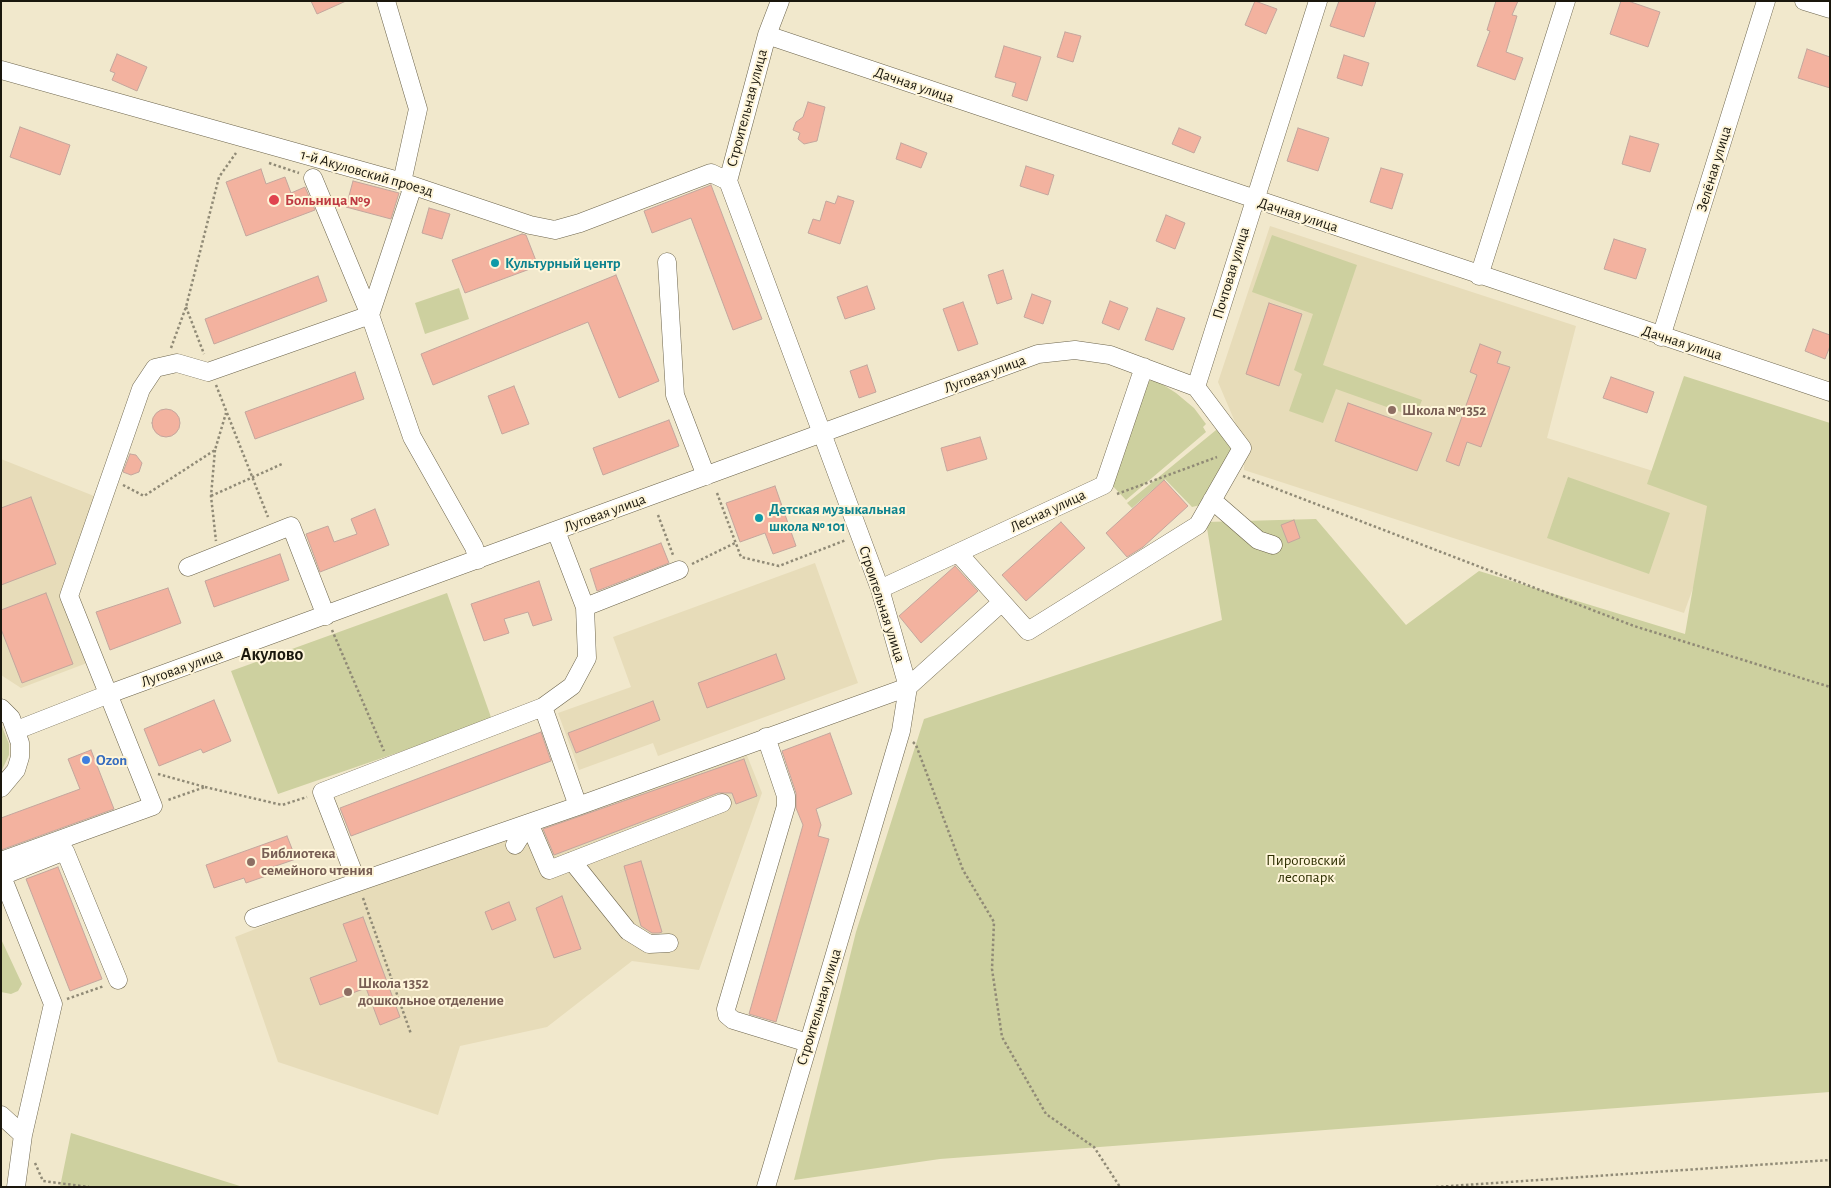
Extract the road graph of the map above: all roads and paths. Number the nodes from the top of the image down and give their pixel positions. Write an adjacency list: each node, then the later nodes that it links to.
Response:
1 (386, 1): 13 (street)
2 (780, 1): 8 (street, Строительная улица)
3 (1318, 1): 14 (street, Почтовая улица)
4 (1566, 1): 16 (street)
5 (1766, 1): 18 (street, Зелёная улица)
6 (1804, 1): 7 (street)
7 (1830, 9)
8 (767, 35): 12 (street, Строительная улица); 14 (street, Дачная улица)
9 (1, 70): 13 (street, 1-й Акуловский проезд)
10 (237, 152): 19 (path)
11 (313, 178): 17 (street)
12 (728, 181): 13 (street, 1-й Акуловский проезд); 23 (street, Строительная улица)
13 (406, 187): 17 (street)
14 (1254, 200): 16 (street, Дачная улица); 21 (street, Почтовая улица)
15 (667, 262): 28 (street)
16 (1479, 276): 18 (street, Дачная улица)
17 (370, 315): 19 (street); 43 (street)
18 (1661, 337): 22 (street, Дачная улица)
19 (164, 366): 30 (street)
20 (1144, 367): 21 (street, Луговая улица); 23 (street, Луговая улица); 31 (street, Лесная улица)
21 (1196, 387): 24 (street)
22 (1830, 392)
23 (823, 435): 28 (street, Луговая улица); 38 (street, Строительная улица)
24 (1242, 448): 27 (street); 31 (path)
25 (215, 450): 29 (path); 30 (path); 33 (path)
26 (282, 464): 29 (path)
27 (1229, 471): 34 (street); 51 (path)
28 (706, 476): 36 (street, Луговая улица)
29 (252, 477): 33 (path); 37 (path)
30 (110, 479): 52 (street)
31 (1104, 484): 41 (street, Лесная улица)
32 (717, 494): 39 (path)
33 (211, 496): 42 (path)
34 (1212, 500): 40 (street); 47 (street)
35 (658, 515): 45 (path)
36 (556, 531): 43 (street, Луговая улица); 48 (street)
37 (274, 532): 42 (street); 49 (street)
38 (859, 534): 39 (path); 46 (street, Строительная улица)
39 (735, 543): 45 (path)
40 (1273, 545)
41 (958, 553): 46 (street, Лесная улица); 47 (street)
42 (217, 555): 44 (street)
43 (478, 560): 49 (street, Луговая улица)
44 (188, 566)
45 (680, 570): 48 (street)
46 (880, 589): 50 (street, Строительная улица)
47 (1002, 602): 50 (street)
48 (585, 607): 53 (street)
49 (326, 616): 52 (street, Луговая улица); 58 (path)
50 (908, 687): 56 (street, Строительная улица); 57 (street)
51 (1830, 687)
52 (109, 694): 55 (street, Луговая улица); 59 (street)
53 (543, 707): 58 (street); 65 (street)
54 (1, 708): 55 (street)
55 (17, 730): 61 (street)
56 (901, 731): 76 (street, Строительная улица); 84 (path)
57 (766, 737): 65 (street); 76 (street)
58 (391, 766): 62 (street)
59 (138, 768): 60 (path); 64 (street)
60 (204, 787): 62 (path); 64 (path)
61 (1, 788)
62 (322, 792): 70 (street)
63 (722, 803): 68 (street)
64 (153, 806): 69 (street)
65 (578, 806): 66 (street)
66 (529, 823): 67 (street); 68 (street); 70 (street)
67 (515, 845)
68 (572, 861): 72 (street)
69 (2, 870): 73 (street); 74 (street)
70 (357, 882): 71 (street); 75 (path)
71 (254, 918)
72 (669, 943)
73 (118, 980): 74 (path)
74 (54, 1004): 78 (street)
75 (411, 1034)
76 (808, 1043): 83 (street, Строительная улица)
77 (1, 1115): 78 (street)
78 (23, 1135): 81 (street)
79 (33, 1158): 82 (path)
80 (1830, 1160): 85 (path)
81 (16, 1187)
82 (89, 1187)
83 (766, 1187)
84 (1120, 1187)
85 (1436, 1187)

